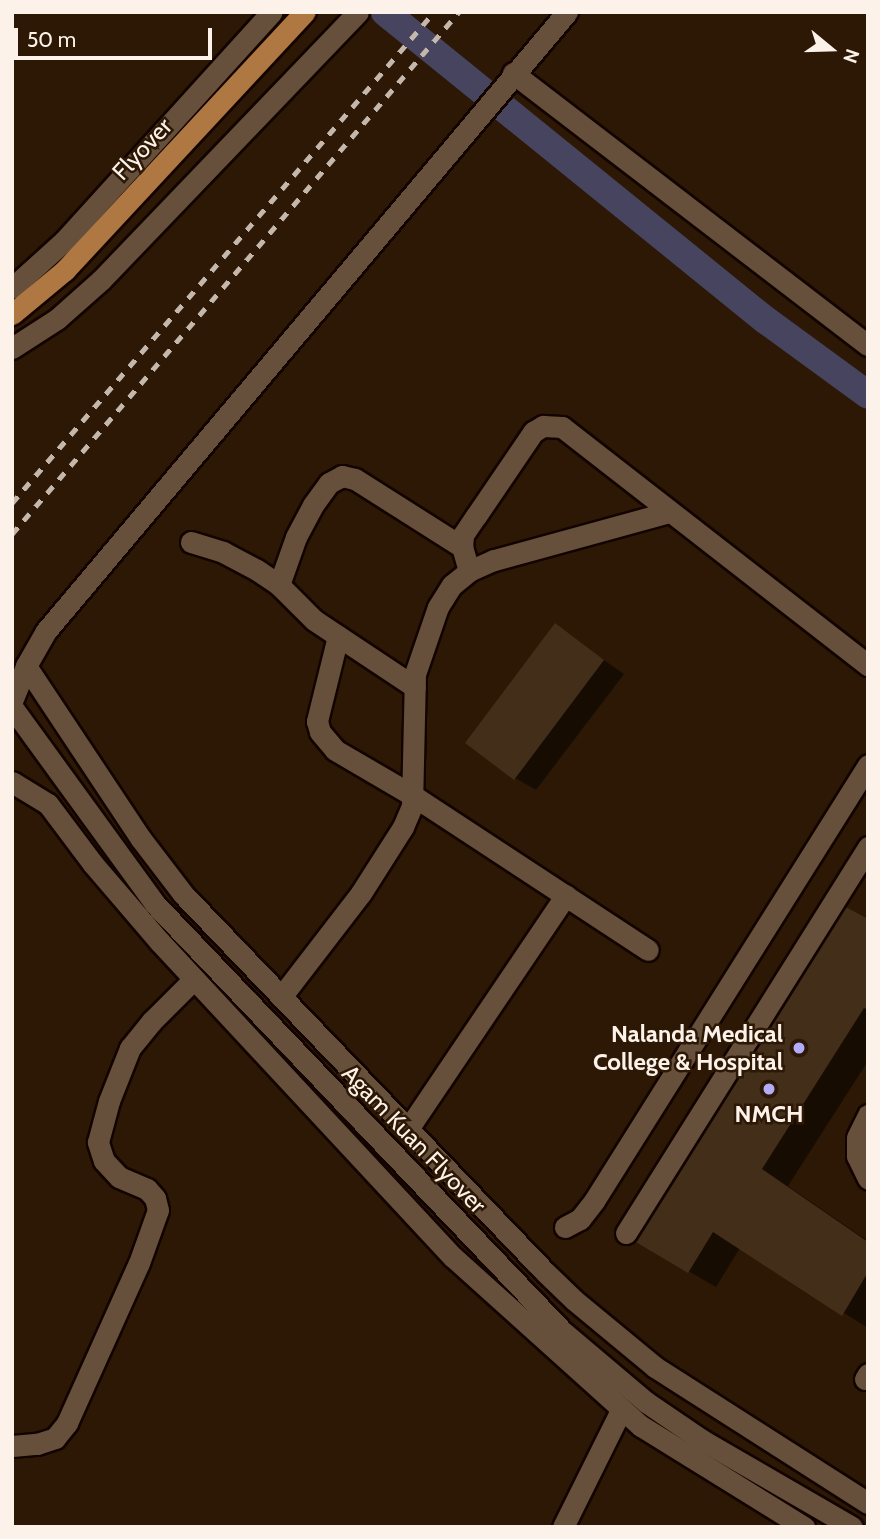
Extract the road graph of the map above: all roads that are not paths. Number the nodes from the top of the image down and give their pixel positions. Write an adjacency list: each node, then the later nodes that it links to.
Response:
1 (272, 12): 6 (street)
2 (305, 12): 7 (main road, Flyover)
3 (567, 12): 5 (street)
4 (352, 19): 9 (street)
5 (513, 73): 8 (street); 17 (street)
6 (12, 288)
7 (12, 314)
8 (868, 345)
9 (12, 348)
10 (669, 512): 12 (street); 13 (street); 16 (street)
11 (191, 542): 14 (street)
12 (462, 547): 13 (street); 14 (street)
13 (469, 571): 18 (street)
14 (279, 585): 15 (street)
15 (338, 636): 18 (street); 23 (street)
16 (868, 665)
17 (26, 666): 19 (street); 28 (street)
18 (415, 687): 23 (street)
19 (12, 701)
20 (12, 707): 39 (street, Agam Kuan Flyover)
21 (868, 765): 32 (street)
22 (12, 782): 27 (street)
23 (412, 795): 25 (street); 28 (street)
24 (868, 847): 33 (street)
25 (566, 895): 26 (street); 30 (street)
26 (648, 950)
27 (194, 979): 34 (street); 35 (street)
28 (281, 997): 30 (street)
29 (868, 1115): 31 (street)
30 (408, 1129): 36 (street)
31 (868, 1179)
32 (565, 1227)
33 (626, 1233)
34 (621, 1410): 37 (street); 38 (street)
35 (12, 1446)
36 (868, 1503)
37 (562, 1527)
38 (804, 1527)
39 (852, 1527)

